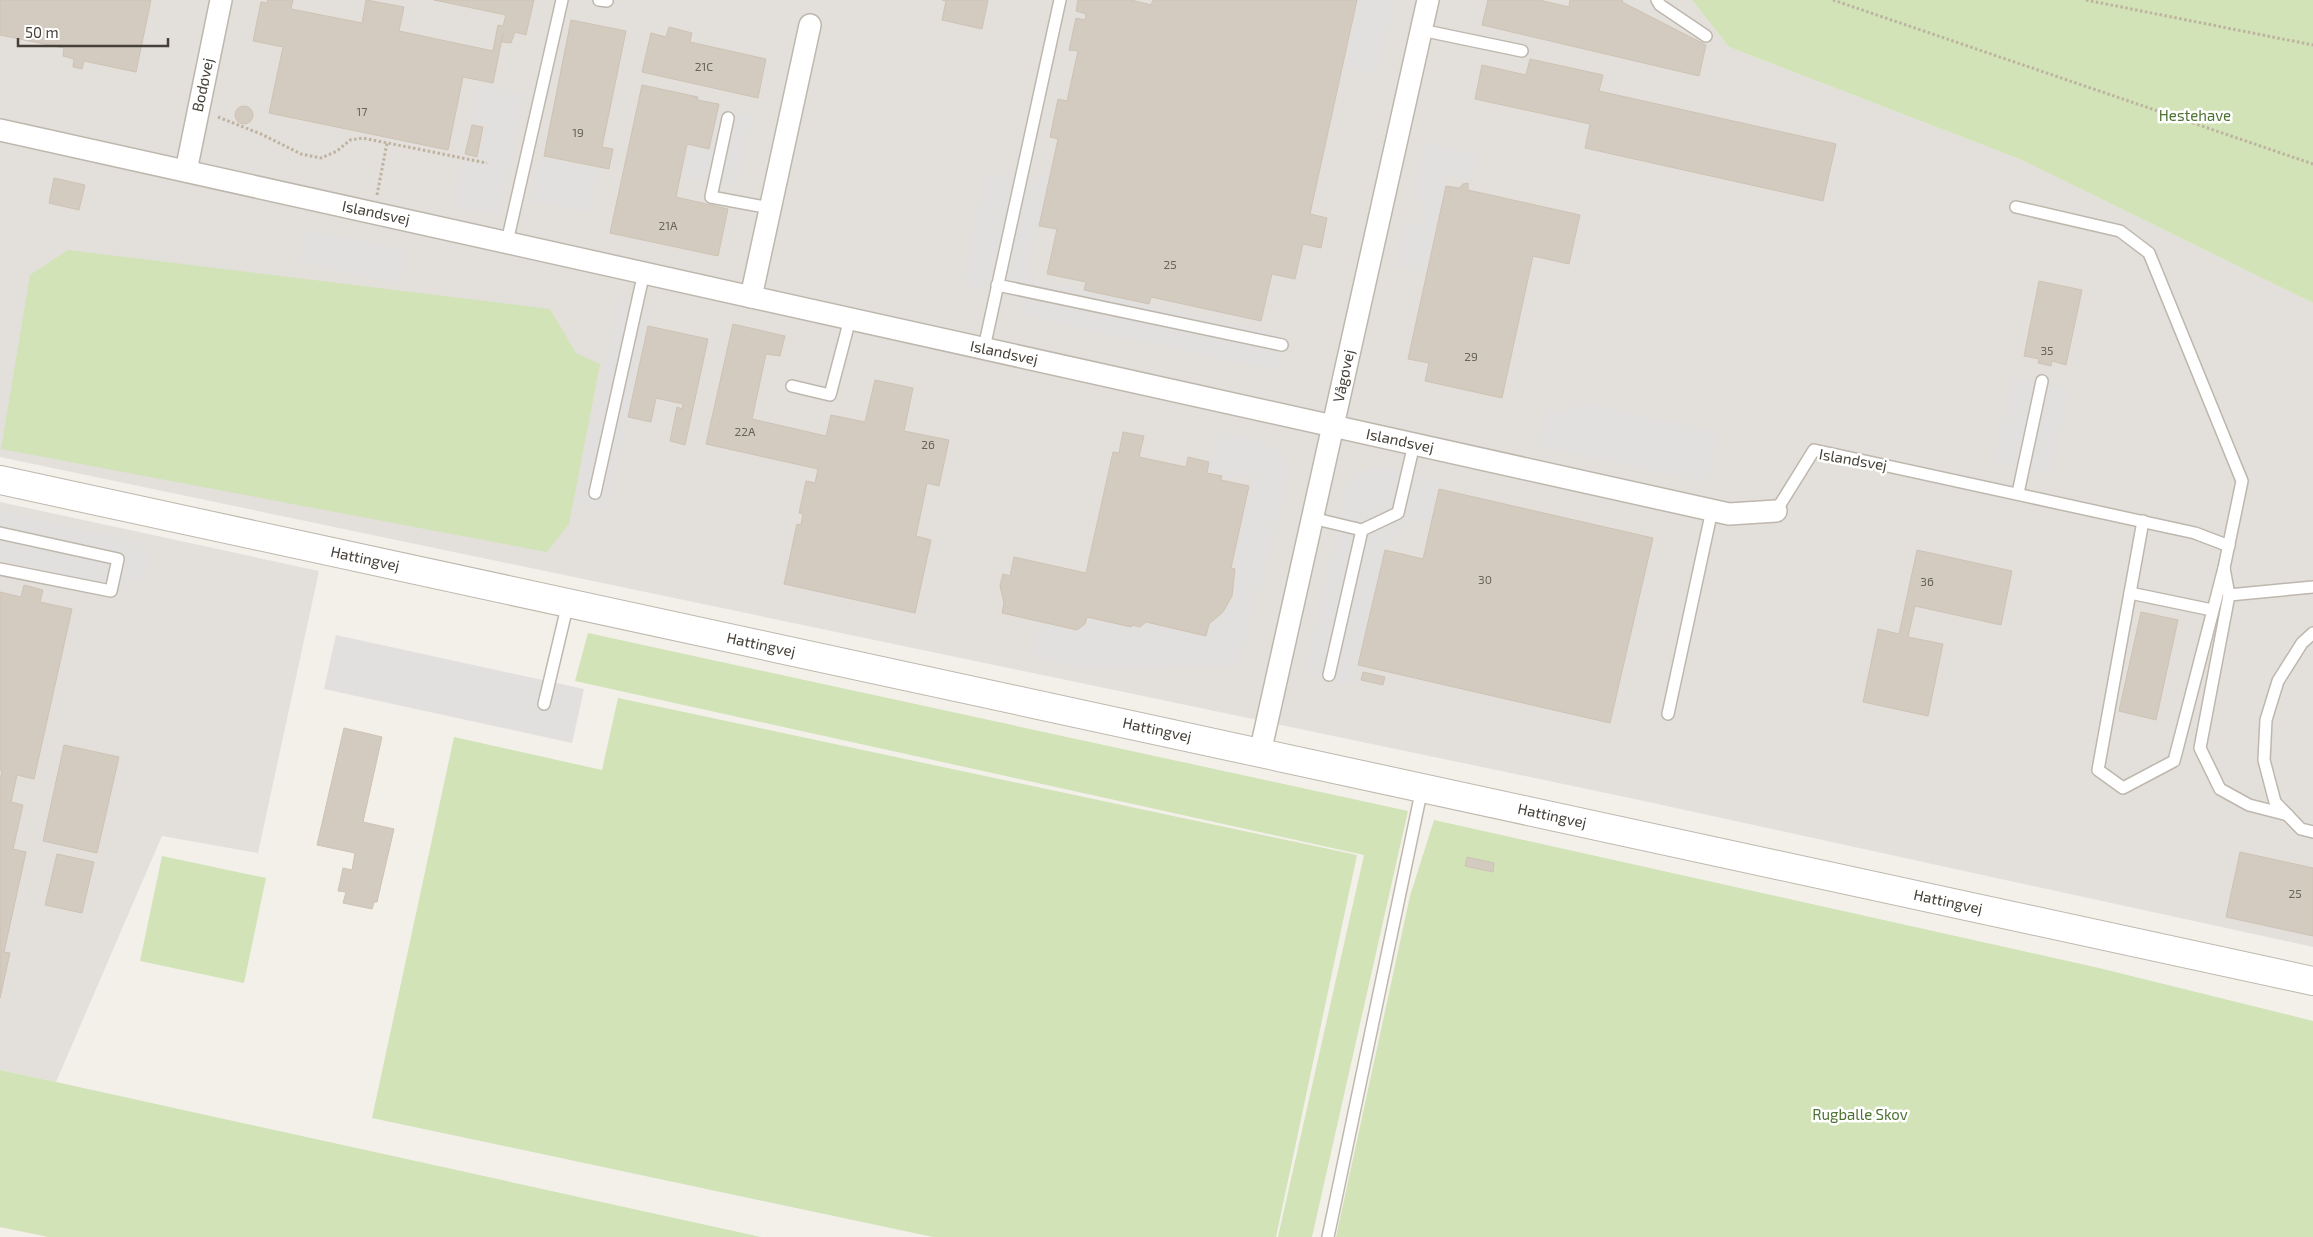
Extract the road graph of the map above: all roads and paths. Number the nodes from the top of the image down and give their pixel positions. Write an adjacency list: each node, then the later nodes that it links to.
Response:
1 (221, 0): 13 (street, Bodøvej)
2 (562, 0): 23 (lane)
3 (1060, 0): 25 (lane)
4 (1428, 0): 9 (street, Vågøvej)
5 (1657, 0): 10 (lane)
6 (1833, 0): 18 (path)
7 (2086, 0): 11 (path)
8 (810, 25): 21 (street)
9 (1421, 30): 12 (lane); 32 (street, Vågøvej)
10 (1706, 36)
11 (2313, 45)
12 (1522, 51)
13 (199, 109): 16 (path); 19 (street, Bodøvej)
14 (728, 118): 21 (lane)
15 (0, 130): 19 (street, Islandsvej)
16 (387, 143): 17 (path); 22 (path)
17 (487, 163)
18 (2313, 164)
19 (186, 171): 22 (street, Islandsvej)
20 (2016, 207): 43 (lane)
21 (770, 208): 26 (street)
22 (373, 213): 23 (street, Islandsvej)
23 (507, 242): 24 (street, Islandsvej)
24 (644, 272): 26 (street, Islandsvej); 35 (lane)
25 (997, 286): 28 (lane); 29 (lane)
26 (751, 297): 27 (street, Islandsvej)
27 (850, 319): 29 (street, Islandsvej); 31 (lane)
28 (1282, 345)
29 (984, 348): 32 (street, Islandsvej)
30 (2042, 381): 36 (lane)
31 (792, 386)
32 (1333, 426): 33 (street, Islandsvej); 39 (street, Vågøvej)
33 (1414, 444): 37 (street, Islandsvej); 41 (lane)
34 (0, 480): 49 (street, Hattingvej)
35 (595, 493)
36 (2018, 493): 38 (lane, Islandsvej); 40 (lane, Islandsvej)
37 (1712, 510): 38 (street, Islandsvej); 56 (lane)
38 (1776, 511)
39 (1312, 518): 41 (lane); 57 (street, Vågøvej)
40 (2143, 522): 43 (lane, Islandsvej); 47 (lane)
41 (1362, 530): 52 (lane)
42 (0, 533): 45 (lane)
43 (2229, 546): 44 (lane)
44 (2224, 568): 48 (lane); 50 (lane)
45 (0, 569)
46 (2313, 587): 48 (lane)
47 (2130, 593): 50 (lane); 54 (lane)
48 (2229, 595): 55 (lane)
49 (568, 603): 53 (lane); 57 (street, Hattingvej)
50 (2212, 610): 54 (lane)
51 (2313, 633): 59 (lane)
52 (1329, 675)
53 (544, 704)
54 (2188, 706): 55 (lane)
55 (2207, 710): 59 (lane)
56 (1668, 714)
57 (1260, 753): 58 (street, Hattingvej)
58 (1422, 788): 61 (street, Hattingvej); 62 (lane)
59 (2288, 815): 60 (lane)
60 (2313, 832)
61 (2313, 980)
62 (1328, 1237)

